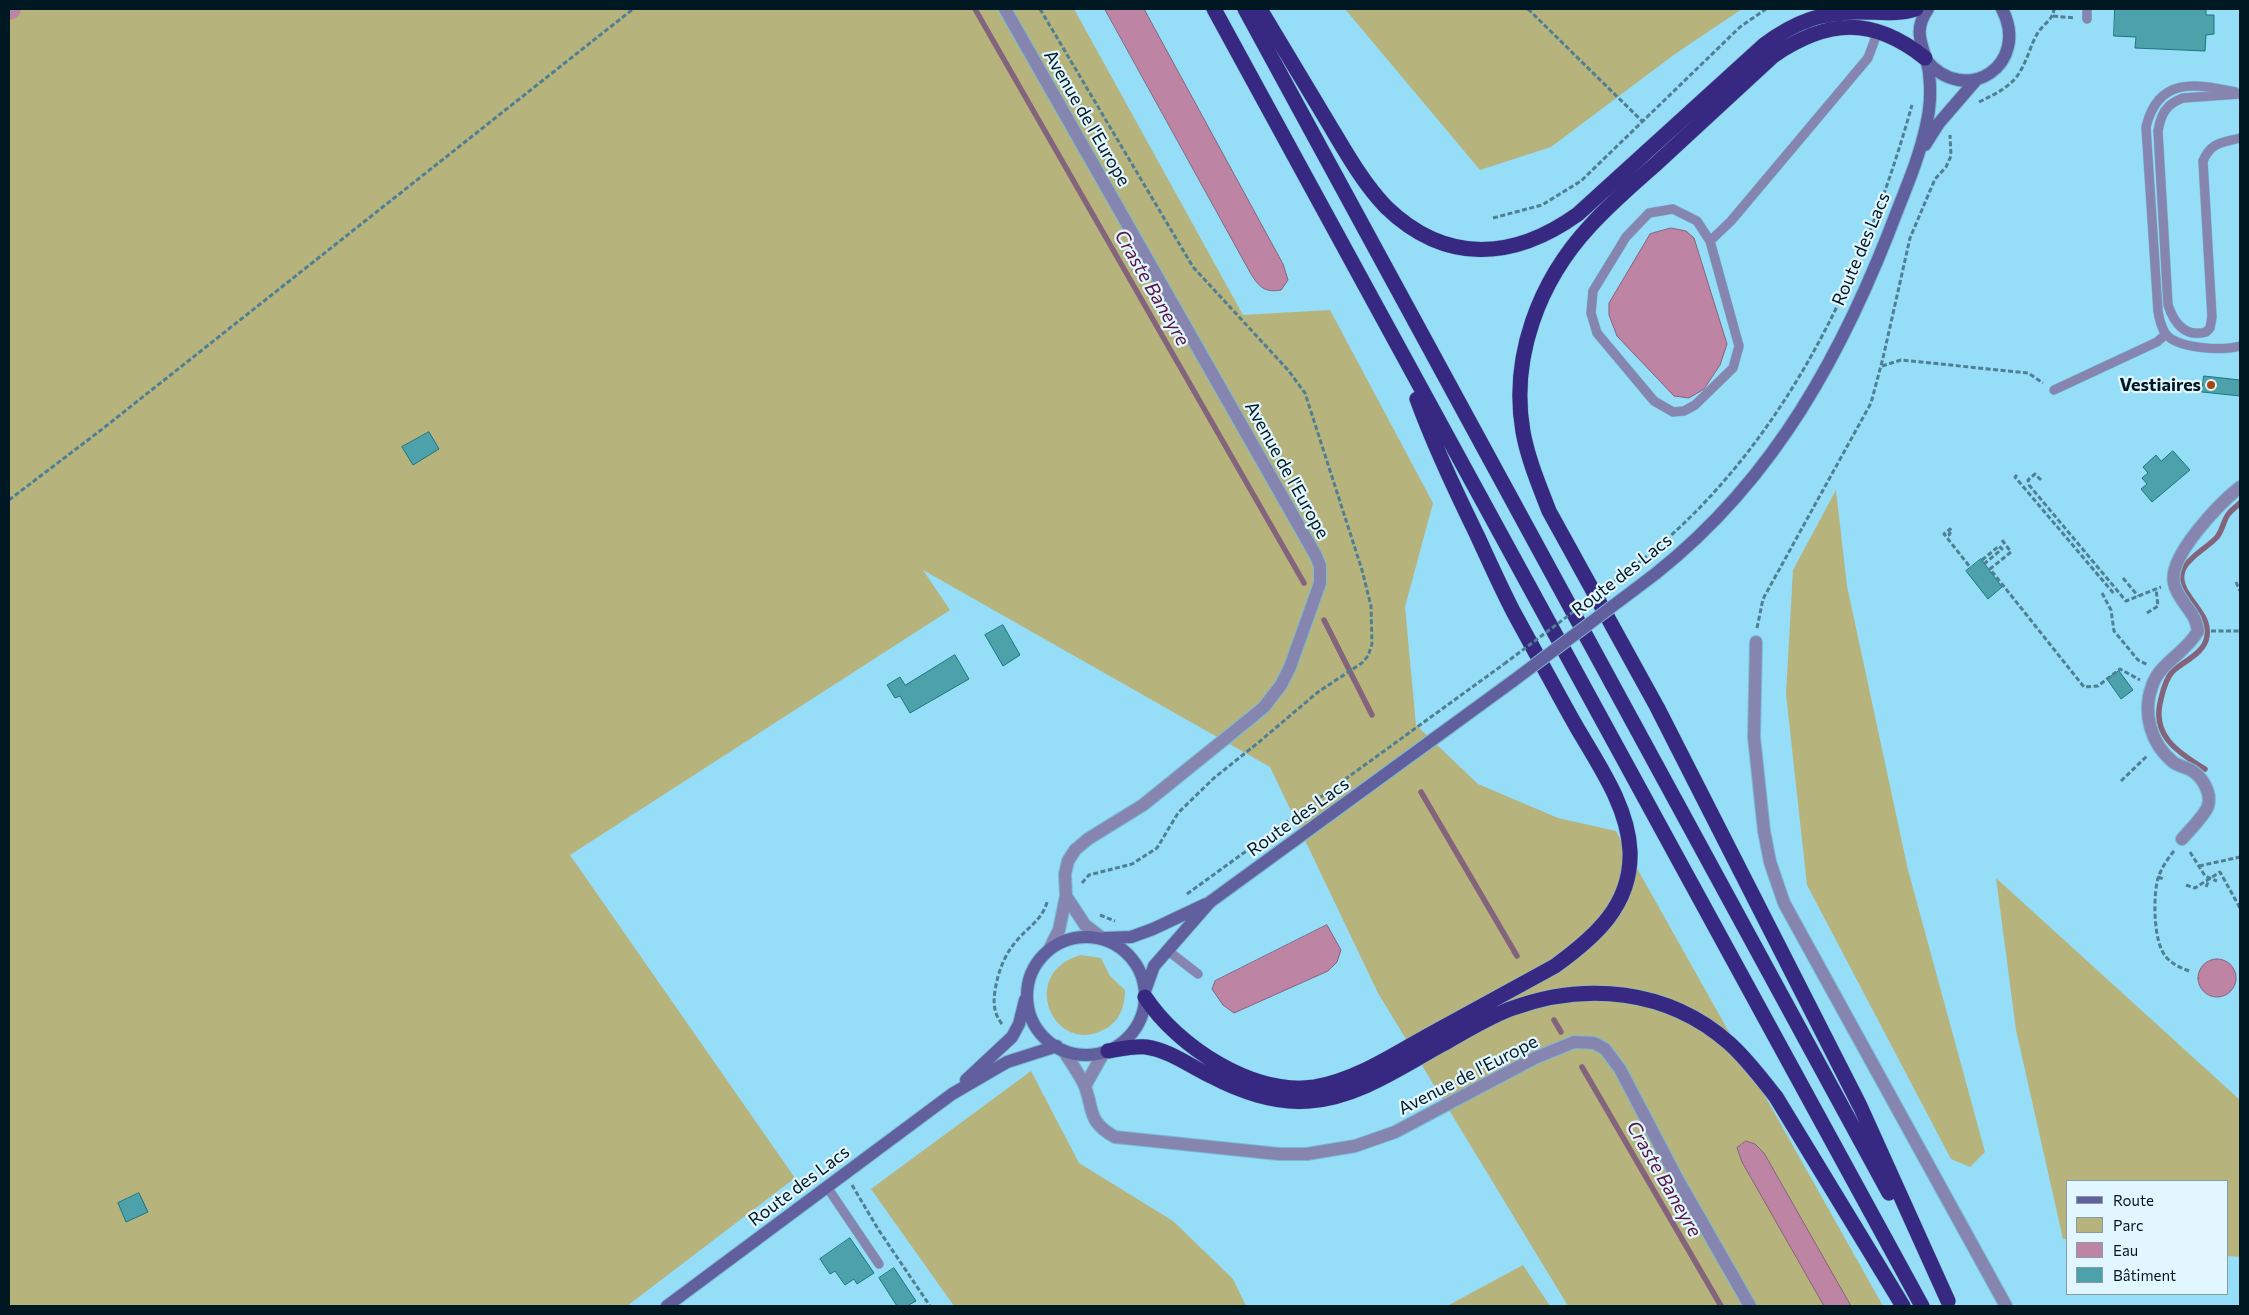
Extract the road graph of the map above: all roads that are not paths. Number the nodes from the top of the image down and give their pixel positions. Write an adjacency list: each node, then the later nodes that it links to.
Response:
1 (1005, 9): 24 (street, Avenue de l'Europe)
2 (1214, 9): 19 (highway)
3 (1244, 9): 38 (highway)
4 (1260, 9): 5 (highway)
5 (1916, 9)
6 (1928, 9): 11 (main road, Route des Lacs)
7 (2002, 9): 12 (main road, Route des Lacs)
8 (2088, 9): 9 (lane)
9 (2087, 19)
10 (1878, 31): 11 (highway); 16 (lane); 38 (highway)
11 (1925, 58): 12 (main road); 15 (main road, Route des Lacs)
12 (1977, 79): 15 (main road, Route des Lacs)
13 (2240, 94): 14 (lane); 17 (lane)
14 (2240, 138)
15 (1918, 158): 25 (main road, Route des Lacs, bridge)
16 (1710, 241): 16 (lane)
17 (2166, 334): 18 (lane); 20 (lane)
18 (2240, 346)
19 (1401, 353): 31 (highway); 42 (highway)
20 (2054, 390)
21 (2240, 487): 23 (street)
22 (1756, 642): 43 (street)
23 (2182, 840)
24 (1066, 891): 26 (street); 27 (street, Avenue de l'Europe)
25 (1210, 902): 26 (main road, Route des Lacs); 28 (main road, Route des Lacs)
26 (1102, 938): 27 (main road); 31 (main road)
27 (1050, 948): 30 (main road)
28 (1167, 950): 29 (lane); 31 (main road, Route des Lacs)
29 (1198, 974)
30 (1027, 993): 32 (main road); 35 (main road, Route des Lacs)
31 (1145, 994): 33 (main road)
32 (1060, 1048): 33 (main road); 34 (street, Avenue de l'Europe); 35 (main road, Route des Lacs)
33 (1106, 1051): 34 (street); 41 (highway)
34 (1084, 1086): 40 (street, Avenue de l'Europe)
35 (952, 1094): 36 (main road, Route des Lacs)
36 (827, 1188): 37 (lane); 39 (main road, Route des Lacs)
37 (879, 1264)
38 (1950, 1304)
39 (667, 1306)
40 (1750, 1306)
41 (1903, 1306)
42 (1922, 1306)
43 (2006, 1306)

